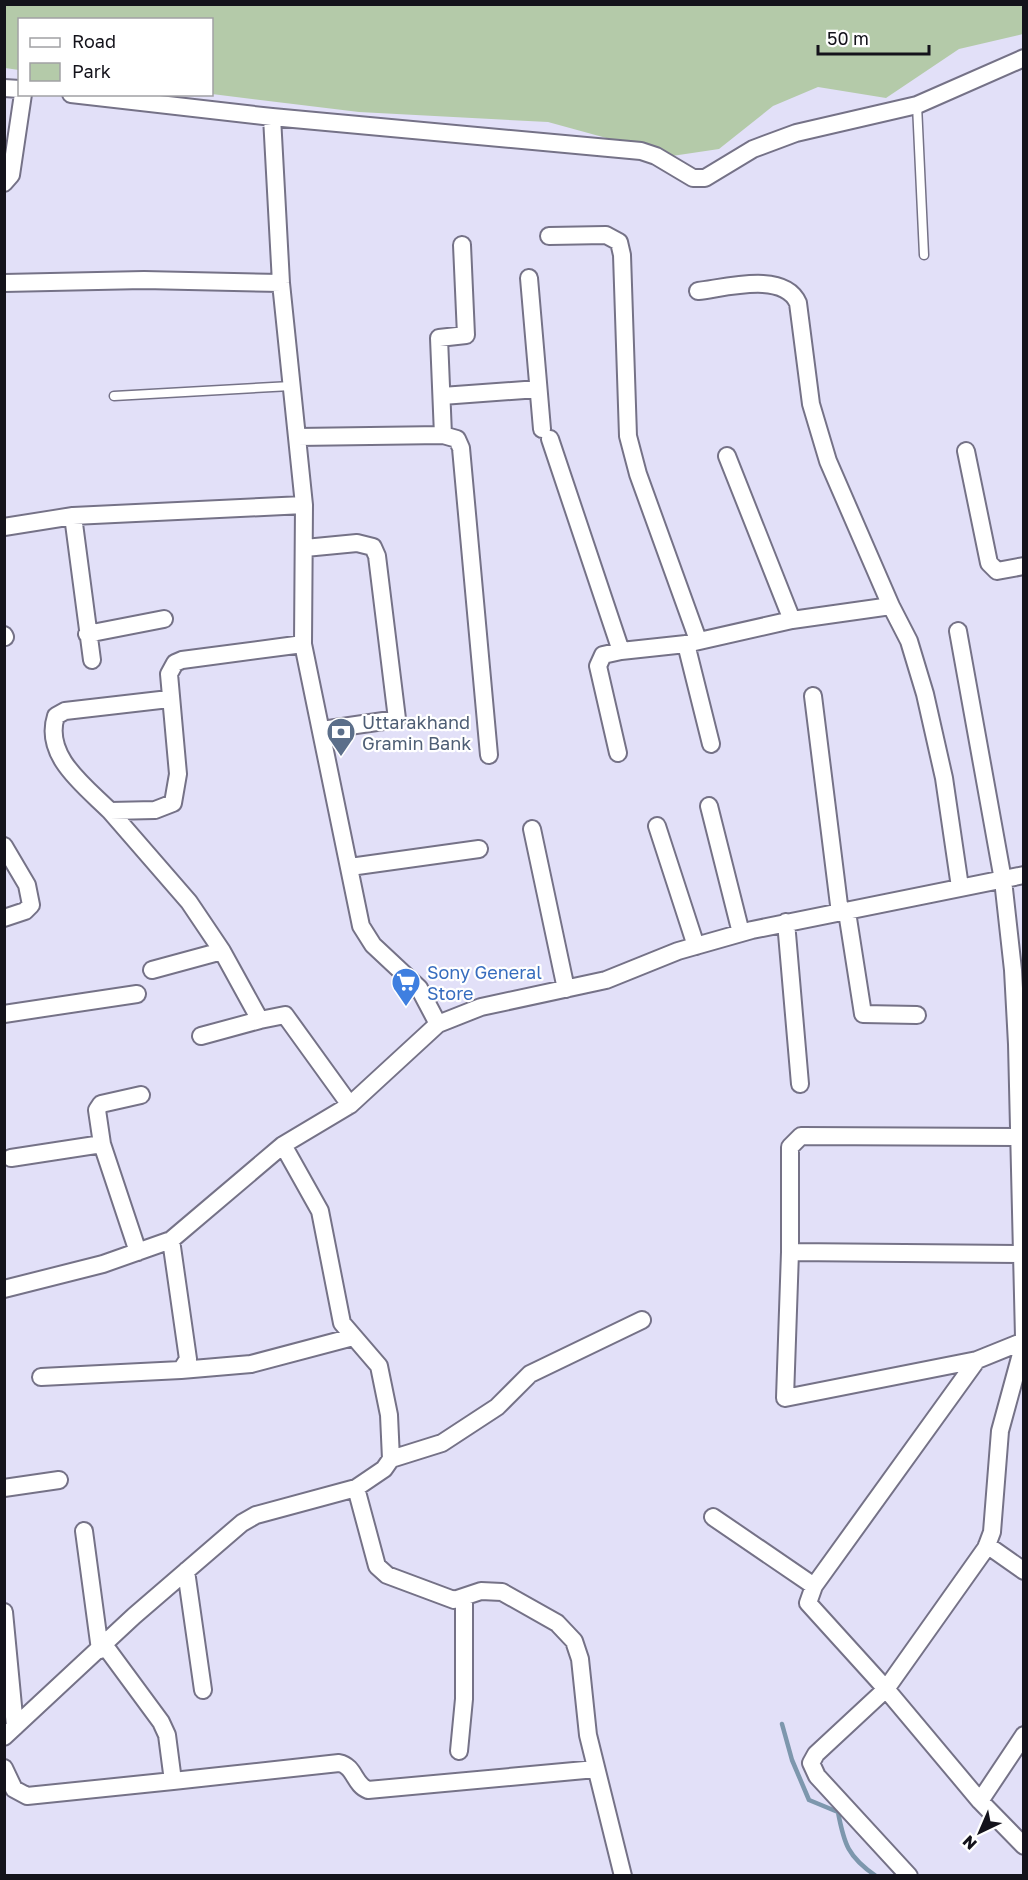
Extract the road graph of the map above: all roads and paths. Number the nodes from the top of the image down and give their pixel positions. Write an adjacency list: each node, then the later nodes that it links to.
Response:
1 (1023, 58): 4 (street)
2 (23, 96): 6 (street)
3 (88, 96): 5 (street)
4 (917, 105): 5 (street); 9 (lane)
5 (272, 117): 12 (street)
6 (4, 183)
7 (549, 236): 32 (street)
8 (462, 245): 17 (street)
9 (924, 255)
10 (529, 278): 15 (street)
11 (4, 283): 12 (street)
12 (281, 283): 14 (street)
13 (698, 291): 27 (street)
14 (291, 386): 16 (lane); 19 (street)
15 (538, 389): 17 (street); 34 (street)
16 (114, 396)
17 (442, 396): 18 (street)
18 (443, 435): 19 (street); 41 (street)
19 (297, 437): 22 (street)
20 (966, 451): 26 (street)
21 (727, 456): 29 (street)
22 (304, 505): 23 (street); 25 (street)
23 (73, 516): 24 (street); 31 (street)
24 (4, 527)
25 (305, 548): 33 (street); 38 (street)
26 (1023, 566)
27 (891, 606): 29 (street); 51 (street)
28 (165, 619): 31 (street)
29 (792, 620): 32 (street)
30 (958, 631): 50 (street)
31 (87, 634): 35 (street)
32 (692, 642): 34 (street); 39 (street)
33 (303, 644): 37 (street); 38 (street)
34 (621, 651): 40 (street)
35 (92, 660)
36 (813, 696): 52 (street)
37 (169, 699): 43 (street); 43 (street)
38 (322, 730): 48 (street)
39 (711, 744)
40 (618, 753)
41 (489, 755)
42 (709, 806): 55 (street)
43 (110, 811): 57 (street)
44 (657, 826): 56 (street)
45 (532, 829): 59 (street)
46 (4, 846): 53 (street)
47 (479, 849): 48 (street)
48 (350, 867): 64 (street)
49 (1023, 875): 50 (street)
50 (1003, 880): 51 (street); 69 (street)
51 (960, 888): 52 (street)
52 (843, 913): 54 (street); 62 (street)
53 (4, 918)
54 (786, 922): 55 (street); 66 (street)
55 (741, 933): 56 (street)
56 (696, 946): 59 (street)
57 (222, 951): 58 (street); 63 (street)
58 (152, 970)
59 (566, 989): 64 (street)
60 (137, 994): 61 (street)
61 (4, 1014)
62 (917, 1016)
63 (261, 1020): 65 (street); 68 (street)
64 (438, 1024): 68 (street)
65 (201, 1036)
66 (800, 1084)
67 (141, 1095): 70 (street)
68 (350, 1105): 71 (street)
69 (1017, 1137): 75 (street); 76 (street)
70 (102, 1144): 72 (street); 74 (street)
71 (283, 1145): 73 (street); 79 (street)
72 (11, 1158)
73 (171, 1240): 74 (street); 82 (street)
74 (138, 1252): 77 (street)
75 (790, 1252): 76 (street); 81 (street)
76 (1020, 1254): 80 (street)
77 (4, 1289)
78 (642, 1320): 84 (street)
79 (353, 1337): 82 (street); 84 (street)
80 (1023, 1340): 81 (street); 90 (street)
81 (977, 1360): 93 (street)
82 (182, 1370): 83 (street)
83 (41, 1377)
84 (391, 1459): 87 (street)
85 (59, 1480): 86 (street)
86 (4, 1488)
87 (356, 1488): 91 (street); 94 (street)
88 (713, 1517): 93 (street)
89 (84, 1531): 96 (street)
90 (987, 1545): 92 (street); 97 (street)
91 (186, 1571): 96 (street); 98 (street)
92 (1023, 1571)
93 (814, 1586): 97 (street)
94 (464, 1599): 101 (street); 103 (street)
95 (4, 1612): 99 (street)
96 (102, 1648): 99 (street); 104 (street)
97 (886, 1689): 105 (street); 108 (street)
98 (203, 1690)
99 (10, 1732)
100 (1023, 1735): 105 (street)
101 (459, 1751)
102 (4, 1768): 104 (street)
103 (596, 1769): 104 (street); 107 (street)
104 (173, 1781)
105 (980, 1801): 106 (street)
106 (1023, 1846)
107 (623, 1875)
108 (909, 1875)

